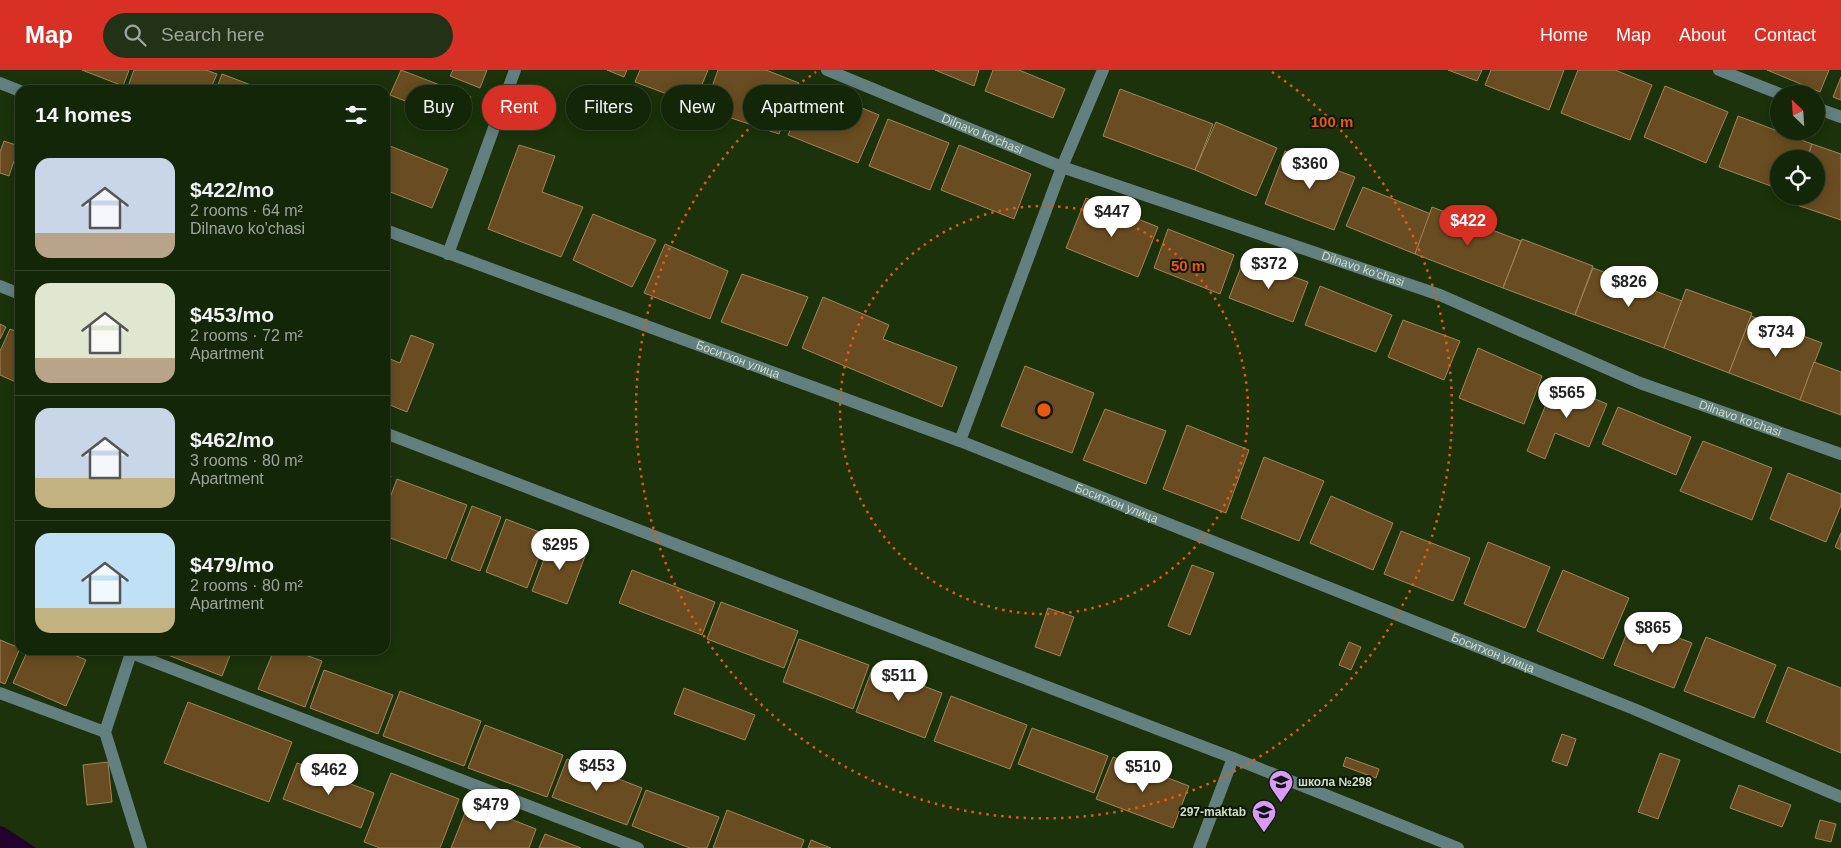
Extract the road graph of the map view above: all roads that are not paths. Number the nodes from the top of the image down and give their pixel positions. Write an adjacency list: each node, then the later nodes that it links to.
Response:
1 (515, 70): 12 (street)
2 (827, 70): 10 (street, Dilnavo ko'chasi)
3 (1103, 70): 10 (street)
4 (1719, 70): 7 (street)
5 (0, 83): 6 (street)
6 (15, 89)
7 (1770, 90)
8 (1825, 111): 9 (street)
9 (1841, 117)
10 (1062, 167): 16 (street); 17 (street, Dilnavo ko'chasi)
11 (390, 232): 12 (street, Боситхон улица)
12 (448, 254): 16 (street, Боситхон улица)
13 (0, 286): 14 (street)
14 (15, 292)
15 (390, 435): 22 (street)
16 (960, 441): 23 (street, Боситхон улица)
17 (1841, 454)
18 (130, 655): 21 (street)
19 (141, 655): 25 (street)
20 (0, 693): 21 (street)
21 (105, 732): 24 (street)
22 (1233, 758): 26 (street); 27 (street)
23 (1841, 797)
24 (141, 848)
25 (638, 848)
26 (1199, 848)
27 (1458, 848)

